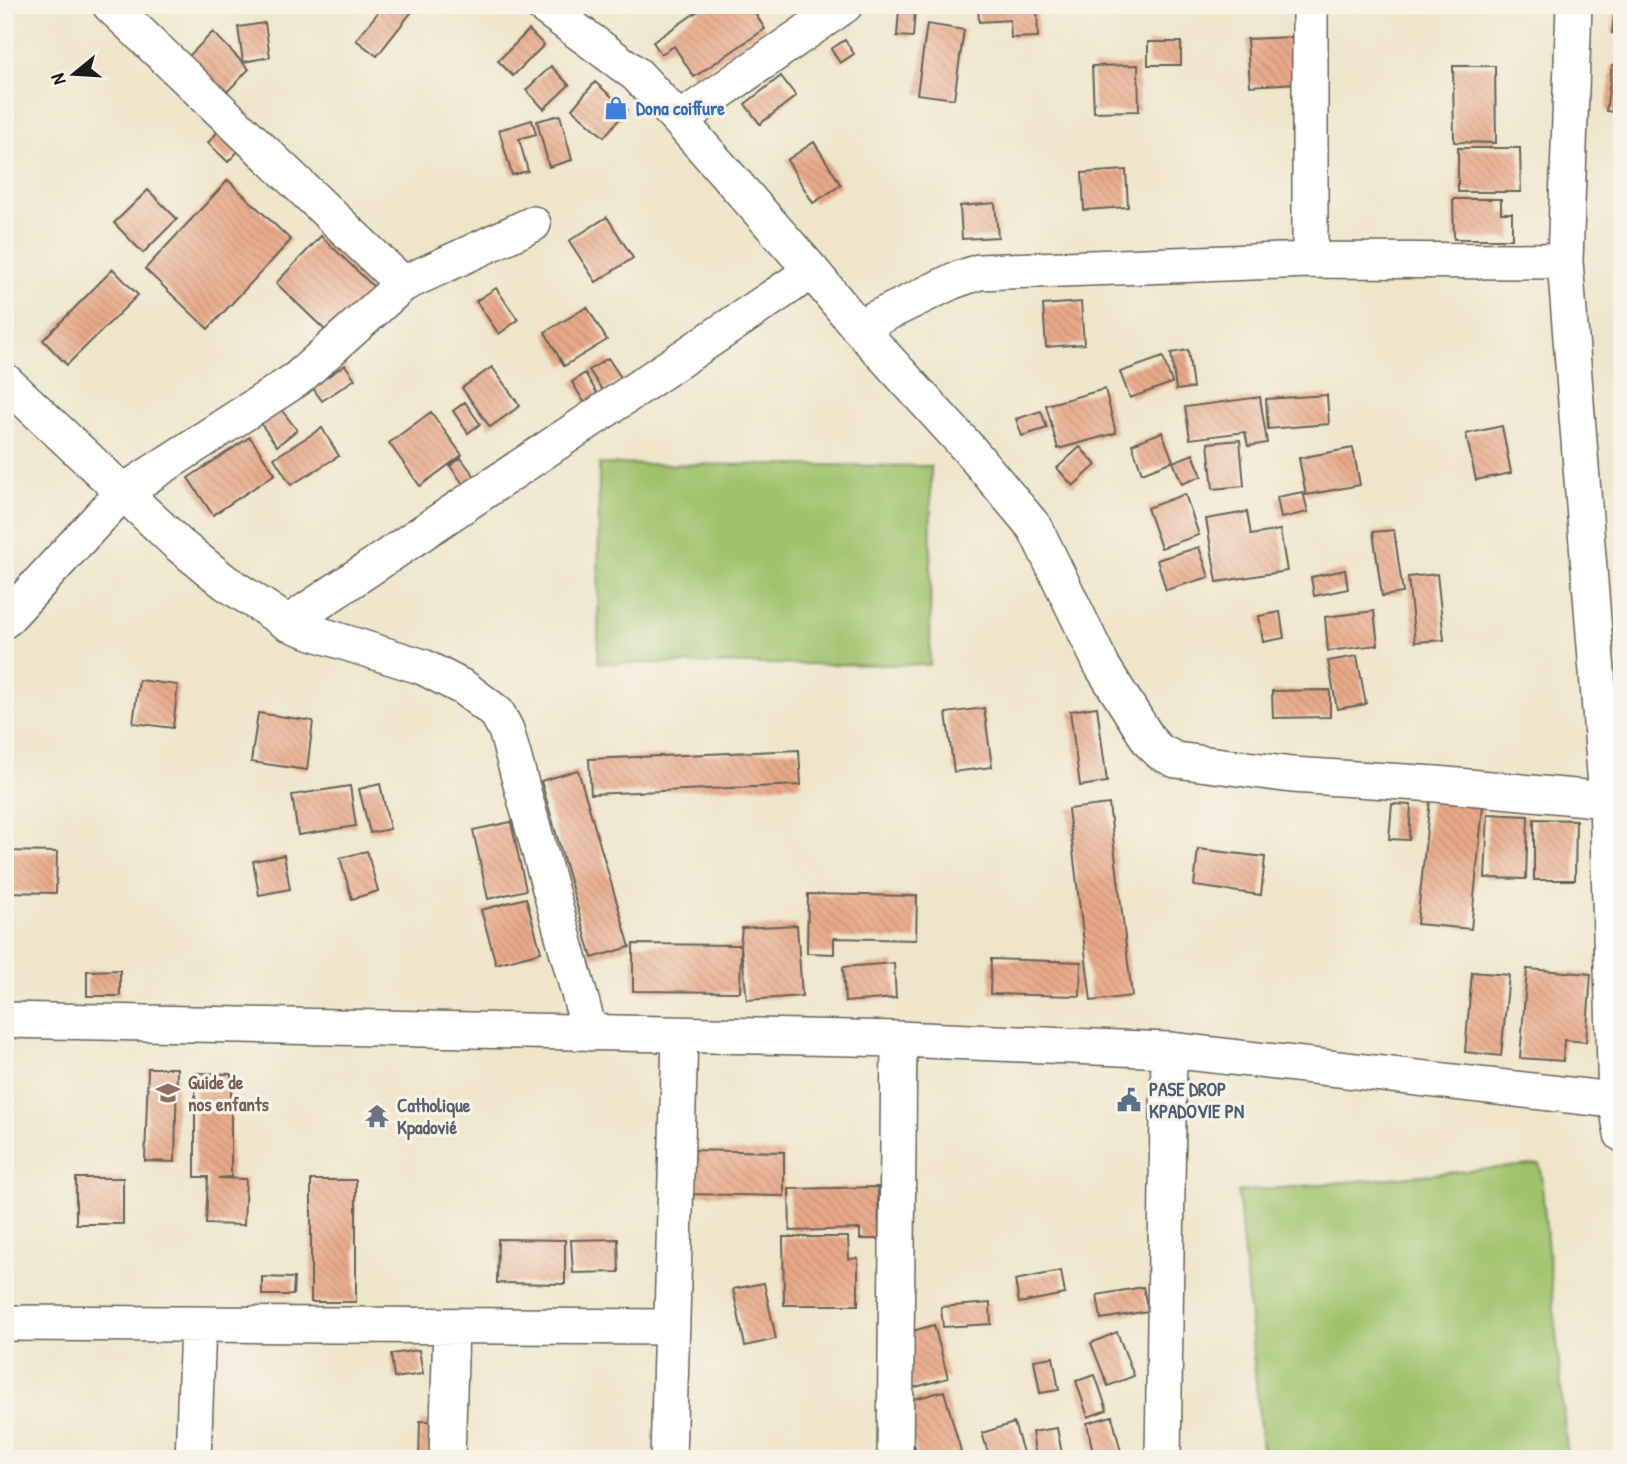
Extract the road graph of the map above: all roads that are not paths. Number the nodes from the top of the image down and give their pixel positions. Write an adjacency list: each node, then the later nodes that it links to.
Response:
1 (110, 5): 11 (street)
2 (542, 5): 6 (street)
3 (845, 5): 6 (street)
4 (1310, 5): 8 (street)
5 (1574, 5): 9 (street)
6 (679, 120): 10 (street)
7 (533, 224): 11 (street)
8 (1310, 260): 9 (street); 12 (street)
9 (1565, 261): 17 (street)
10 (812, 271): 12 (street); 16 (street)
11 (403, 284): 14 (street)
12 (858, 327): 17 (street)
13 (5, 381): 14 (street)
14 (123, 492): 15 (street); 16 (street)
15 (5, 620)
16 (288, 622): 19 (street)
17 (1607, 800): 23 (street)
18 (5, 1020): 19 (street)
19 (590, 1033): 20 (street)
20 (680, 1035): 21 (street); 28 (street)
21 (899, 1039): 22 (street); 32 (street)
22 (1169, 1050): 23 (street); 33 (street)
23 (1619, 1100): 24 (street)
24 (1622, 1135)
25 (5, 1323): 26 (street)
26 (198, 1325): 27 (street); 29 (street)
27 (451, 1326): 28 (street); 30 (street)
28 (672, 1327): 31 (street)
29 (193, 1459)
30 (447, 1459)
31 (668, 1459)
32 (895, 1459)
33 (1163, 1459)

